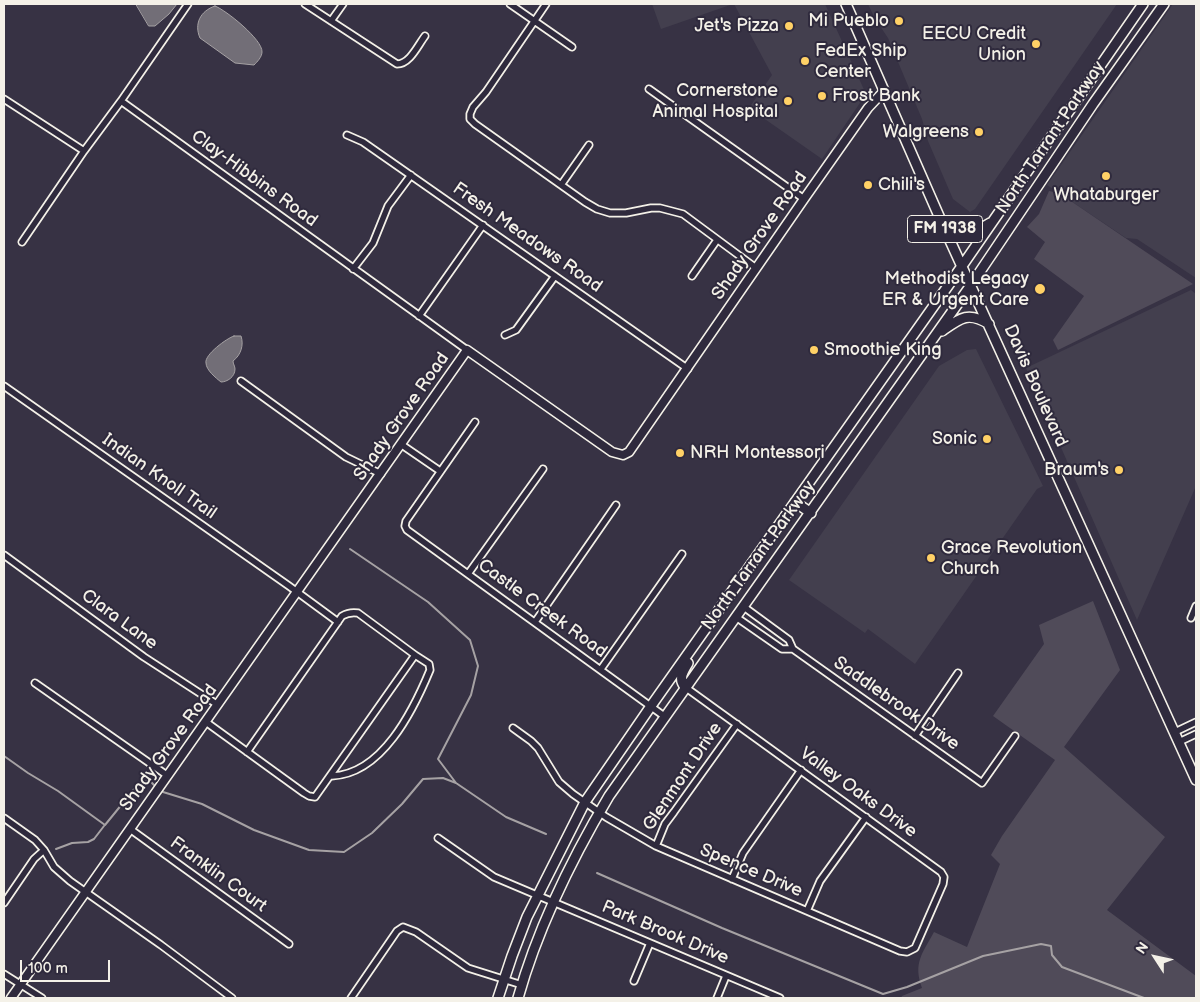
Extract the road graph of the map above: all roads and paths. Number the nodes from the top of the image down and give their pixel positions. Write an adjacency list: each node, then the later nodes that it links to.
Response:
1 (188, 4): 18 (street)
2 (305, 4): 9 (street)
3 (343, 4): 9 (street)
4 (510, 4): 10 (street)
5 (546, 4): 10 (street)
6 (846, 4): 16 (main road, Davis Boulevard / FM 1938)
7 (1143, 4): 12 (main road, North Tarrant Parkway)
8 (1164, 4): 14 (main road, North Tarrant Parkway)
9 (331, 21): 11 (street)
10 (535, 21): 13 (street); 23 (street)
11 (425, 36)
12 (1118, 38): 14 (main road); 25 (main road, North Tarrant Parkway)
13 (572, 47)
14 (1132, 48): 35 (main road, North Tarrant Parkway)
15 (649, 89): 24 (street)
16 (884, 91): 24 (street, Shady Grove Road); 26 (main road, Davis Boulevard / FM 1938)
17 (4, 99): 21 (street)
18 (121, 101): 21 (street); 32 (street, Clay-Hibbins Road)
19 (346, 135): 22 (street, Fresh Meadows Road)
20 (589, 145): 23 (street)
21 (84, 150): 29 (street)
22 (411, 175): 27 (street, Fresh Meadows Road); 32 (street)
23 (561, 185): 28 (street)
24 (804, 199): 31 (street, Shady Grove Road)
25 (992, 221): 26 (main road); 30 (main road, North Tarrant Parkway)
26 (942, 223): 30 (main road, Davis Boulevard / FM 1938)
27 (483, 225): 33 (street, Fresh Meadows Road); 36 (street)
28 (717, 240): 31 (street); 34 (street)
29 (22, 242)
30 (962, 266): 35 (main road, Davis Boulevard / FM 1938); 49 (main road, North Tarrant Parkway)
31 (756, 268): 41 (street, Shady Grove Road)
32 (353, 269): 36 (street, Clay-Hibbins Road)
33 (555, 276): 38 (street); 41 (street, Fresh Meadows Road)
34 (692, 276)
35 (971, 285): 37 (main road, Davis Boulevard / FM 1938); 39 (main road, North Tarrant Parkway)
36 (419, 316): 40 (street, Clay-Hibbins Road)
37 (989, 324): 39 (main road); 78 (main road, Davis Boulevard / FM 1938)
38 (505, 335)
39 (934, 337): 51 (main road, North Tarrant Parkway)
40 (467, 350): 41 (street, Shady Grove Road); 45 (street, Shady Grove Road)
41 (688, 369)
42 (241, 381): 48 (street)
43 (4, 386): 55 (street, Indian Knoll Trail)
44 (475, 422): 47 (street)
45 (402, 445): 47 (street); 48 (street, Shady Grove Road)
46 (542, 469): 54 (street)
47 (440, 472): 54 (street, Castle Creek Road)
48 (381, 474): 55 (street, Shady Grove Road)
49 (795, 502): 51 (main road); 62 (main road, North Tarrant Parkway)
50 (616, 505): 61 (street)
51 (811, 513): 57 (main road, North Tarrant Parkway)
52 (682, 554): 67 (street)
53 (4, 555): 71 (street, Clara Lane)
54 (468, 574): 61 (street, Castle Creek Road)
55 (297, 593): 60 (street, Indian Knoll Trail); 71 (street, Shady Grove Road)
56 (1196, 606): 59 (street)
57 (744, 607): 58 (main road, North Tarrant Parkway); 63 (street, Saddlebrook Drive)
58 (736, 618): 64 (street, Saddlebrook Drive); 70 (main road, North Tarrant Parkway)
59 (1191, 618)
60 (338, 622): 66 (street); 83 (street)
61 (535, 622): 67 (street, Castle Creek Road)
62 (707, 628): 70 (main road); 72 (main road, North Tarrant Parkway)
63 (775, 629): 64 (street); 65 (street, Saddlebrook Drive)
64 (768, 639): 65 (street, Saddlebrook Drive)
65 (793, 649): 80 (street, Saddlebrook Drive)
66 (416, 655): 86 (street); 86 (street)
67 (601, 670): 72 (street, Castle Creek Road)
68 (958, 672): 80 (street)
69 (35, 683): 85 (street)
70 (685, 687): 73 (main road, North Tarrant Parkway); 76 (street, Valley Oaks Drive)
71 (218, 705): 74 (street, Shady Grove Road)
72 (651, 706): 73 (street, Castle Creek Road); 88 (main road, North Tarrant Parkway)
73 (664, 716): 89 (main road, North Tarrant Parkway)
74 (206, 722): 83 (street); 85 (street, Shady Grove Road)
75 (1196, 722): 78 (street)
76 (737, 724): 84 (street, Valley Oaks Drive); 94 (street, Glenmont Drive)
77 (512, 728): 88 (street, Spence Drive)
78 (1175, 732): 82 (main road, Davis Boulevard / FM 1938)
79 (1196, 734): 82 (street)
80 (916, 736): 81 (street, Saddlebrook Drive)
81 (1015, 736)
82 (1179, 742): 87 (main road, Davis Boulevard / FM 1938)
83 (247, 752): 86 (street)
84 (801, 770): 90 (street, Valley Oaks Drive); 96 (street)
85 (168, 776): 92 (street, Shady Grove Road)
86 (332, 776)
87 (1196, 780)
88 (585, 802): 89 (street, Spence Drive); 98 (main road, North Tarrant Parkway)
89 (599, 812): 94 (street, Spence Drive); 99 (main road, North Tarrant Parkway)
90 (866, 817): 101 (street); 104 (street, Valley Oaks Drive)
91 (4, 818): 95 (street)
92 (130, 829): 97 (street, Shady Grove Road); 103 (street, Franklin Court)
93 (438, 838): 98 (street, Park Brook Drive)
94 (656, 846): 96 (street, Spence Drive)
95 (44, 850): 97 (street); 100 (street)
96 (732, 879): 101 (street, Spence Drive)
97 (86, 892): 109 (street, Shady Grove Road); 113 (street)
98 (538, 894): 99 (street, Park Brook Drive); 107 (main road, North Tarrant Parkway)
99 (553, 901): 102 (street, Park Brook Drive); 110 (main road, North Tarrant Parkway)
100 (4, 903)
101 (807, 911): 104 (street, Spence Drive)
102 (650, 943): 106 (street, Park Brook Drive); 108 (street)
103 (289, 944)
104 (912, 951)
105 (4, 974): 109 (street)
106 (726, 976): 117 (street); 118 (street, Park Brook Drive)
107 (503, 980): 110 (street); 114 (street); 115 (main road, North Tarrant Parkway)
108 (634, 981)
109 (21, 984): 111 (street, Shady Grove Road); 112 (street)
110 (522, 985): 116 (main road, North Tarrant Parkway)
111 (11, 998)
112 (42, 998)
113 (232, 998)
114 (351, 998)
115 (498, 998)
116 (518, 998)
117 (717, 998)
118 (780, 998)

